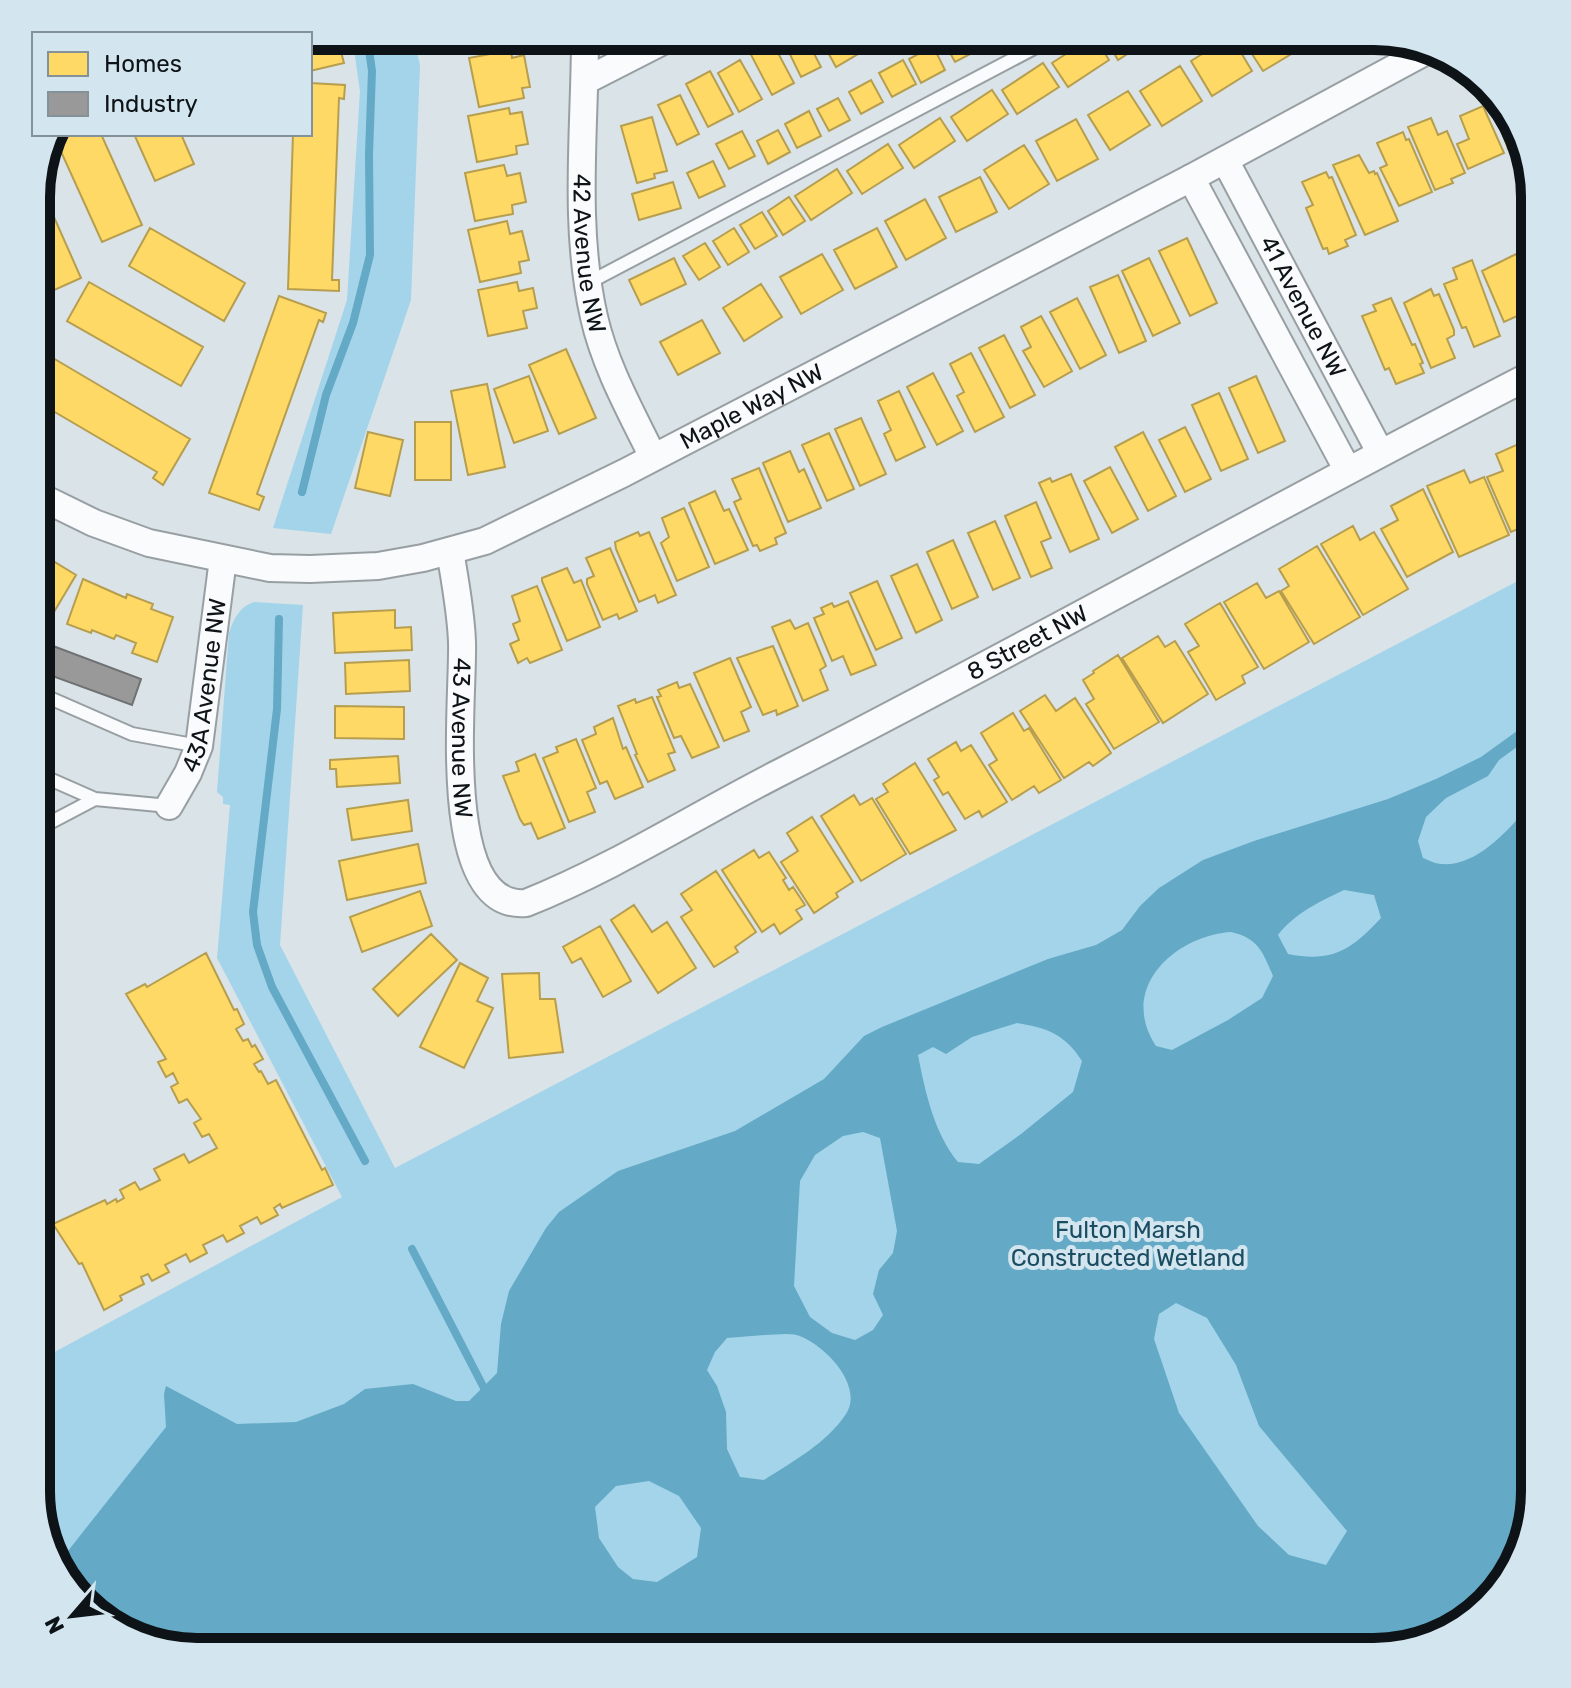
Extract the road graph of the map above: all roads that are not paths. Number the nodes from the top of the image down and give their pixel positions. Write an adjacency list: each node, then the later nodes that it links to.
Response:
1 (585, 50): 5 (street, 42 Avenue NW)
2 (646, 50): 5 (street)
3 (1030, 50): 8 (lane)
4 (1416, 56): 6 (street, Maple Way NW)
5 (585, 81): 8 (street, 42 Avenue NW)
6 (1225, 160): 7 (street, Maple Way NW); 10 (street, 41 Avenue NW)
7 (1191, 178): 11 (street, Maple Way NW); 12 (street, 41 Avenue NW)
8 (588, 283): 11 (street, 42 Avenue NW)
9 (1521, 380): 10 (street, 8 Street NW)
10 (1380, 452): 12 (street, 8 Street NW)
11 (653, 457): 14 (street, Maple Way NW)
12 (1347, 469): 22 (street, 8 Street NW)
13 (50, 501): 15 (street, Maple Way NW)
14 (450, 551): 15 (street, Maple Way NW); 22 (street, 43 Avenue NW)
15 (223, 559): 17 (street, 43A Avenue NW)
16 (50, 698): 17 (lane)
17 (199, 746): 20 (street, 43A Avenue NW)
18 (50, 779): 19 (lane)
19 (95, 799): 20 (lane); 21 (lane)
20 (169, 806)
21 (50, 823)
22 (518, 904)

